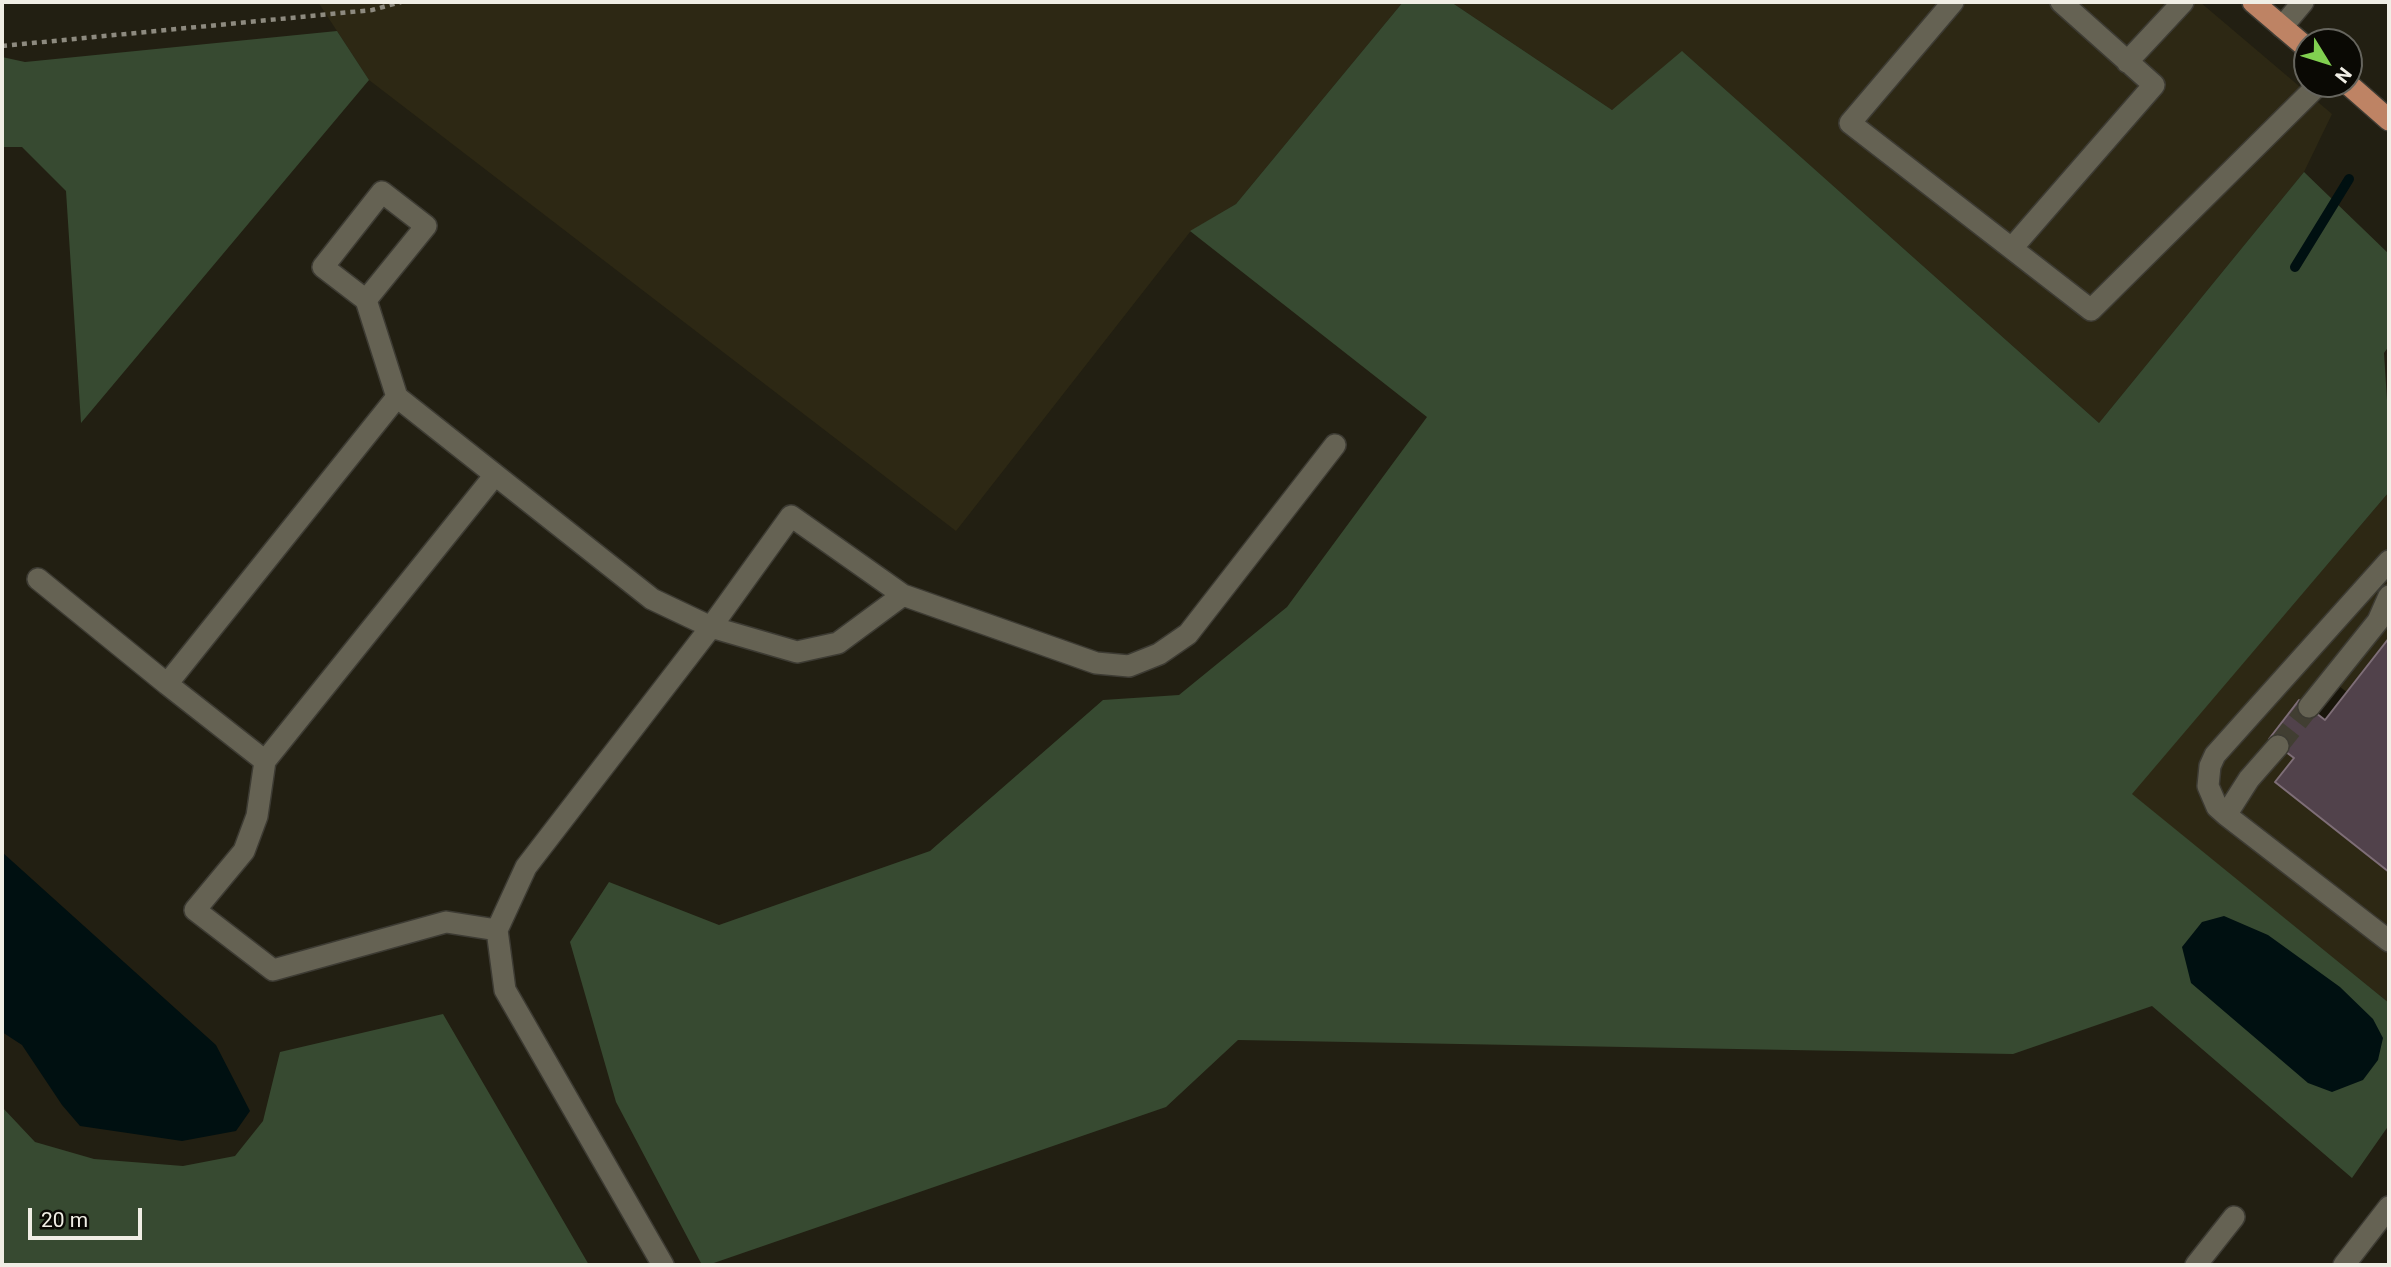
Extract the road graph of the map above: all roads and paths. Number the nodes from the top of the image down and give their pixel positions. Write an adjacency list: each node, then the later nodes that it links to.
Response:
1 (401, 2): 9 (path)
2 (1953, 2): 14 (street)
3 (2060, 2): 10 (street)
4 (2183, 2): 10 (street)
5 (2253, 2): 7 (main road)
6 (2303, 2): 7 (street)
7 (2282, 27): 8 (main road)
8 (2293, 36)
9 (2, 46)
10 (2127, 62): 14 (street)
11 (2363, 97): 13 (main road)
12 (2305, 98): 14 (street)
13 (2389, 120)
14 (2012, 248)
15 (366, 300): 15 (street); 16 (street)
16 (397, 397): 18 (street); 24 (street)
17 (1335, 445): 21 (street)
18 (495, 475): 23 (street); 27 (street)
19 (2389, 561): 28 (street)
20 (38, 579): 24 (street)
21 (904, 595): 23 (street); 23 (street)
22 (2389, 596): 25 (street)
23 (711, 626): 29 (street)
24 (167, 684): 27 (street)
25 (2309, 707)
26 (2278, 746): 28 (street)
27 (265, 761): 29 (street)
28 (2226, 815): 30 (street)
29 (497, 930): 33 (street)
30 (2389, 941)
31 (2389, 1207): 35 (street)
32 (2234, 1217): 34 (street)
33 (663, 1265)
34 (2196, 1265)
35 (2344, 1265)

